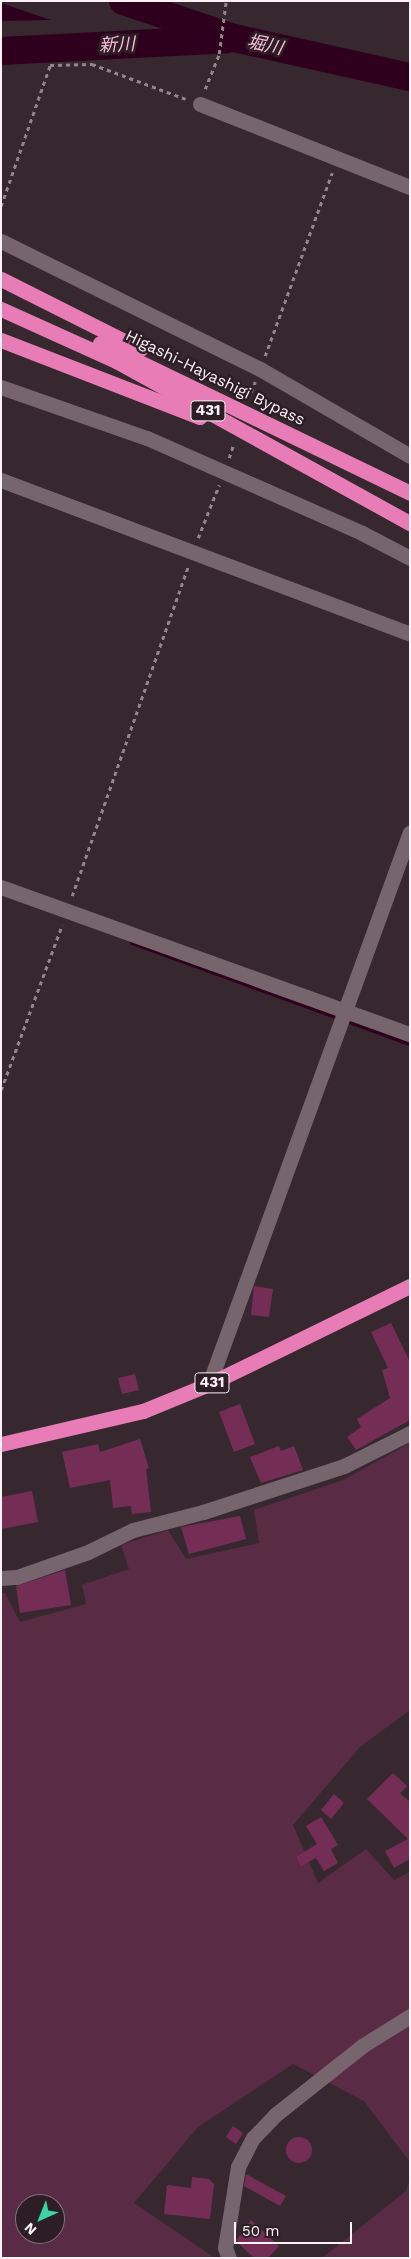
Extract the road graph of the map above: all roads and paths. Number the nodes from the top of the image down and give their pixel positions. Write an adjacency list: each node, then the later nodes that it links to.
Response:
1 (226, 1): 2 (path)
2 (200, 104): 3 (street); 5 (path)
3 (336, 161): 4 (street); 11 (path)
4 (410, 187)
5 (1, 206)
6 (1, 241): 11 (street)
7 (1, 279): 14 (highway)
8 (1, 304): 14 (highway, Higashi-Hayashigi Bypass / 431)
9 (1, 309): 18 (highway, Higashi-Hayashigi Bypass / 431)
10 (1, 340): 18 (highway)
11 (260, 369): 13 (path); 16 (street)
12 (1, 386): 24 (street)
13 (251, 392)
14 (286, 431): 21 (highway, Higashi-Hayashigi Bypass / 431)
15 (234, 446): 17 (path)
16 (410, 456)
17 (227, 464)
18 (328, 478): 22 (highway, Higashi-Hayashigi Bypass / 431)
19 (1, 480): 23 (street)
20 (220, 482): 23 (path)
21 (410, 493)
22 (410, 524)
23 (192, 553): 25 (street); 28 (path)
24 (410, 558)
25 (410, 634)
26 (410, 832): 29 (street)
27 (1, 887): 28 (street)
28 (67, 911): 29 (street); 31 (path)
29 (346, 1012): 30 (street); 33 (street)
30 (410, 1034)
31 (1, 1090)
32 (410, 1286): 33 (highway, 431)
33 (209, 1384): 35 (highway, 431)
34 (410, 1433): 36 (street)
35 (1, 1444)
36 (1, 1578)
37 (410, 2016): 38 (street)
38 (230, 2258)

